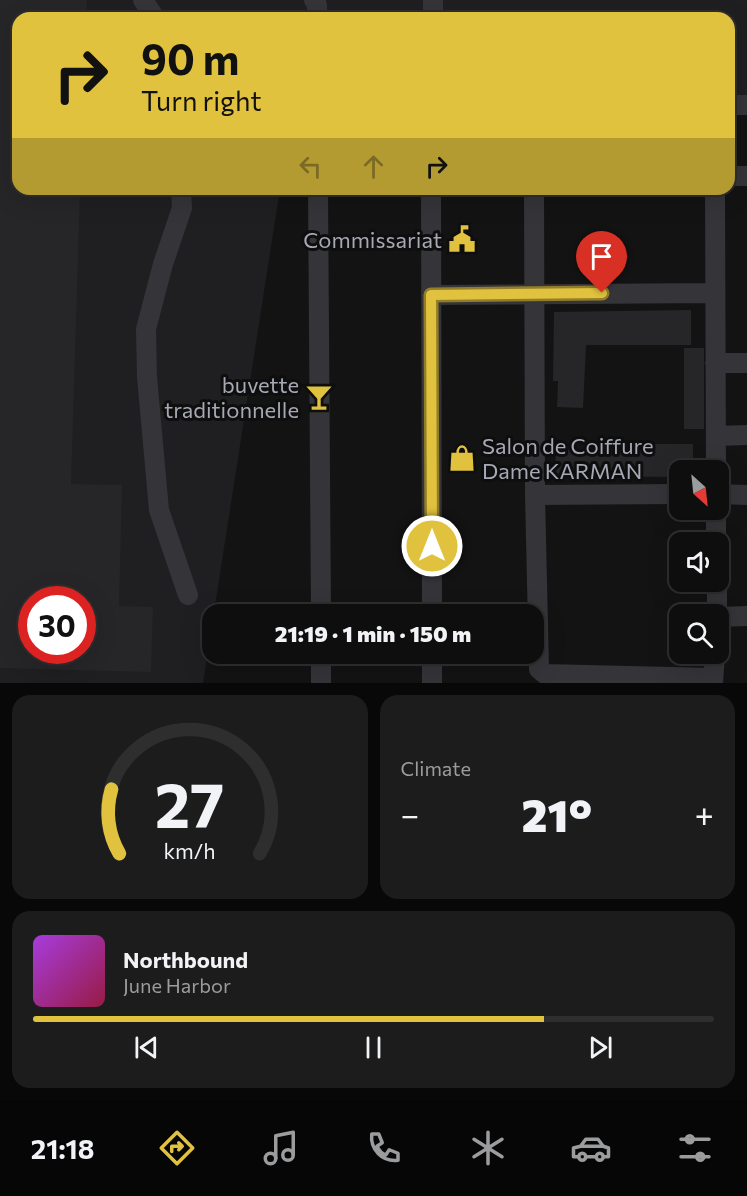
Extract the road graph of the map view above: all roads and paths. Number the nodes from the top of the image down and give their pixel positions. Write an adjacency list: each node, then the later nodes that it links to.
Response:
1 (181, 195): 18 (street)
2 (318, 195): 19 (street)
3 (431, 195): 8 (street)
4 (534, 195): 6 (street)
5 (715, 195): 7 (street)
6 (535, 293): 7 (street); 8 (street); 16 (street)
7 (713, 293): 9 (street)
8 (431, 295): 20 (street)
9 (715, 363): 10 (street); 12 (street)
10 (747, 363)
11 (747, 435): 12 (street)
12 (716, 436): 13 (street)
13 (716, 460)
14 (669, 494): 16 (street)
15 (729, 494): 17 (street)
16 (535, 495): 26 (street)
17 (747, 495)
18 (188, 595)
19 (321, 604)
20 (432, 604)
21 (729, 616): 22 (street)
22 (747, 616)
23 (321, 664): 27 (street)
24 (432, 664): 28 (street)
25 (714, 664): 26 (street)
26 (713, 680)
27 (321, 683)
28 (432, 683)

